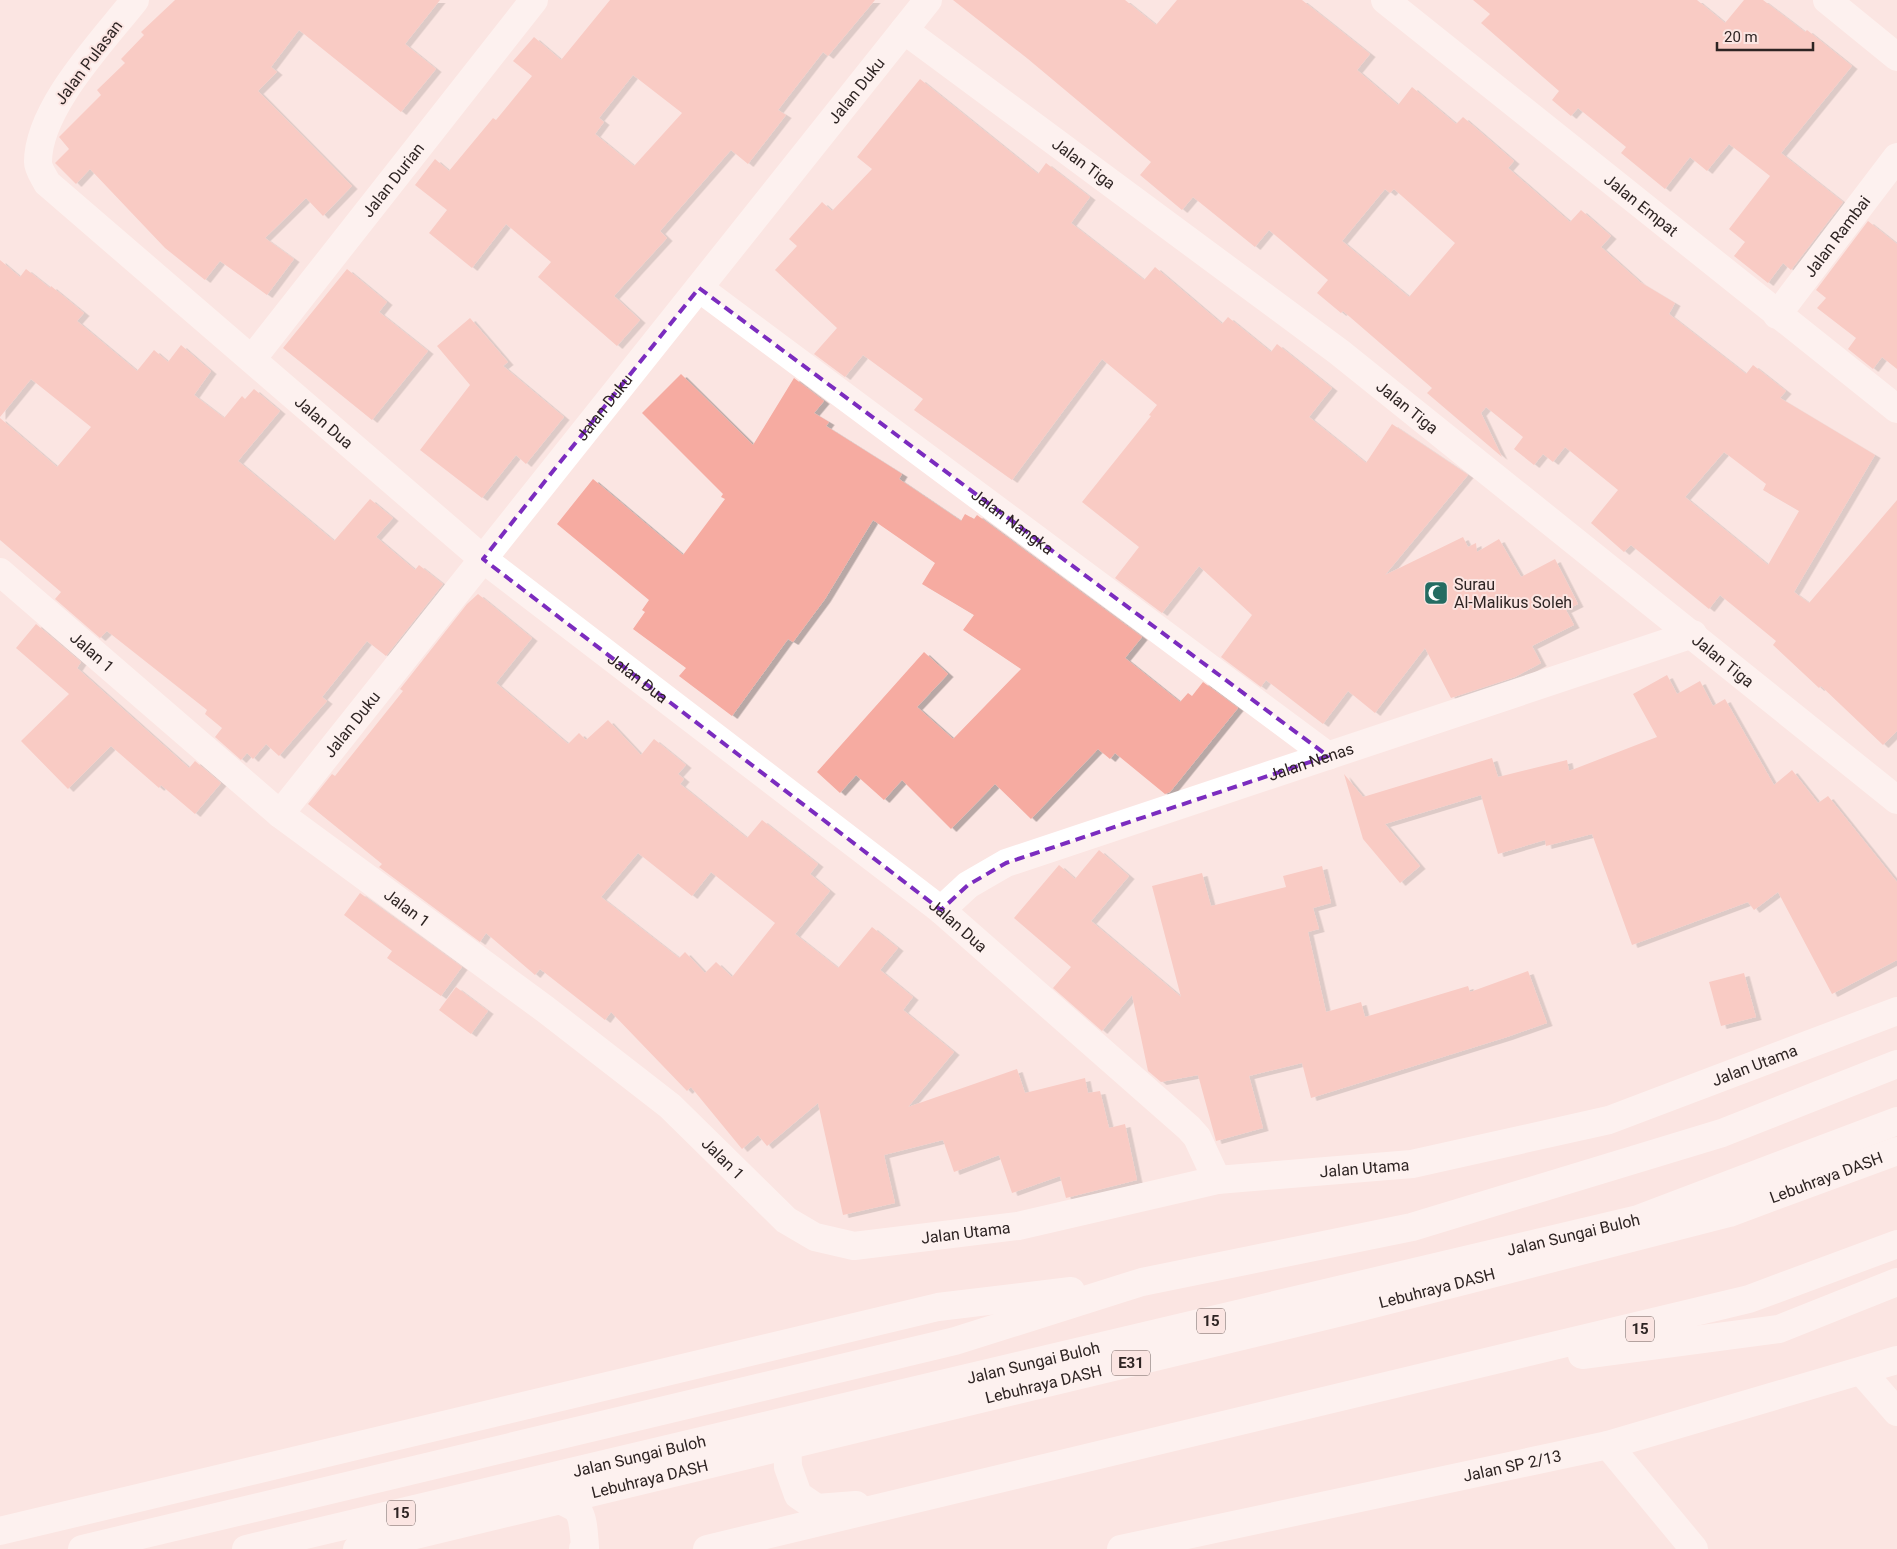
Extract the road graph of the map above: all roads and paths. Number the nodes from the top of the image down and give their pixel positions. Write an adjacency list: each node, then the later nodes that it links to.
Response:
1 (134, 0): 9 (main road, Jalan Pulasan)
2 (534, 0): 12 (main road, Jalan Durian)
3 (928, 0): 6 (main road, Jalan Duku)
4 (1385, 0): 11 (main road, Jalan Empat)
5 (1827, 0): 7 (main road)
6 (904, 30): 10 (main road, Jalan Duku); 16 (main road, Jalan Tiga)
7 (1897, 57)
8 (1897, 157): 11 (main road, Jalan Rambai)
9 (47, 183): 12 (main road, Jalan Dua)
10 (699, 288): 14 (main road, Jalan Duku); 17 (main road, Jalan Nangka)
11 (1777, 315): 13 (main road, Jalan Empat)
12 (252, 359): 14 (main road, Jalan Dua)
13 (1897, 409)
14 (483, 559): 19 (main road, Jalan Duku); 20 (main road, Jalan Dua)
15 (0, 572): 19 (main road, Jalan 1)
16 (1693, 634): 17 (main road, Jalan Nenas); 18 (main road, Jalan Tiga)
17 (1328, 756): 20 (main road, Jalan Nenas)
18 (1897, 800)
19 (280, 814): 26 (main road, Jalan 1)
20 (941, 910): 25 (main road, Jalan Dua)
21 (1897, 1010): 25 (main road, Jalan Utama)
22 (1897, 1064): 28 (main road)
23 (1897, 1121): 34 (main road, Jalan Sungai Buloh / 15)
24 (1897, 1151): 43 (main road, Lebuhraya DASH / E31)
25 (1217, 1180): 26 (main road, Jalan Utama)
26 (815, 1237)
27 (1897, 1243): 32 (main road); 37 (main road, 15)
28 (1142, 1282): 38 (main road); 41 (main road)
29 (1897, 1282): 32 (main road)
30 (1897, 1360): 31 (main road, Jalan SP 2/13)
31 (1862, 1372): 33 (main road); 35 (main road, Jalan SP 2/13)
32 (1440, 1373): 45 (main road)
33 (1897, 1412)
34 (807, 1416): 36 (main road, Jalan Sungai Buloh / 15); 37 (main road)
35 (1608, 1445): 40 (main road, Jalan SP 2/13); 47 (main road)
36 (514, 1486): 42 (main road, Jalan Sungai Buloh / 15); 44 (main road)
37 (940, 1500): 39 (main road, 15)
38 (0, 1531)
39 (783, 1542): 46 (main road, 15)
40 (1128, 1548)
41 (82, 1549)
42 (246, 1549)
43 (358, 1549)
44 (583, 1549)
45 (707, 1549)
46 (734, 1549)
47 (1694, 1549)

